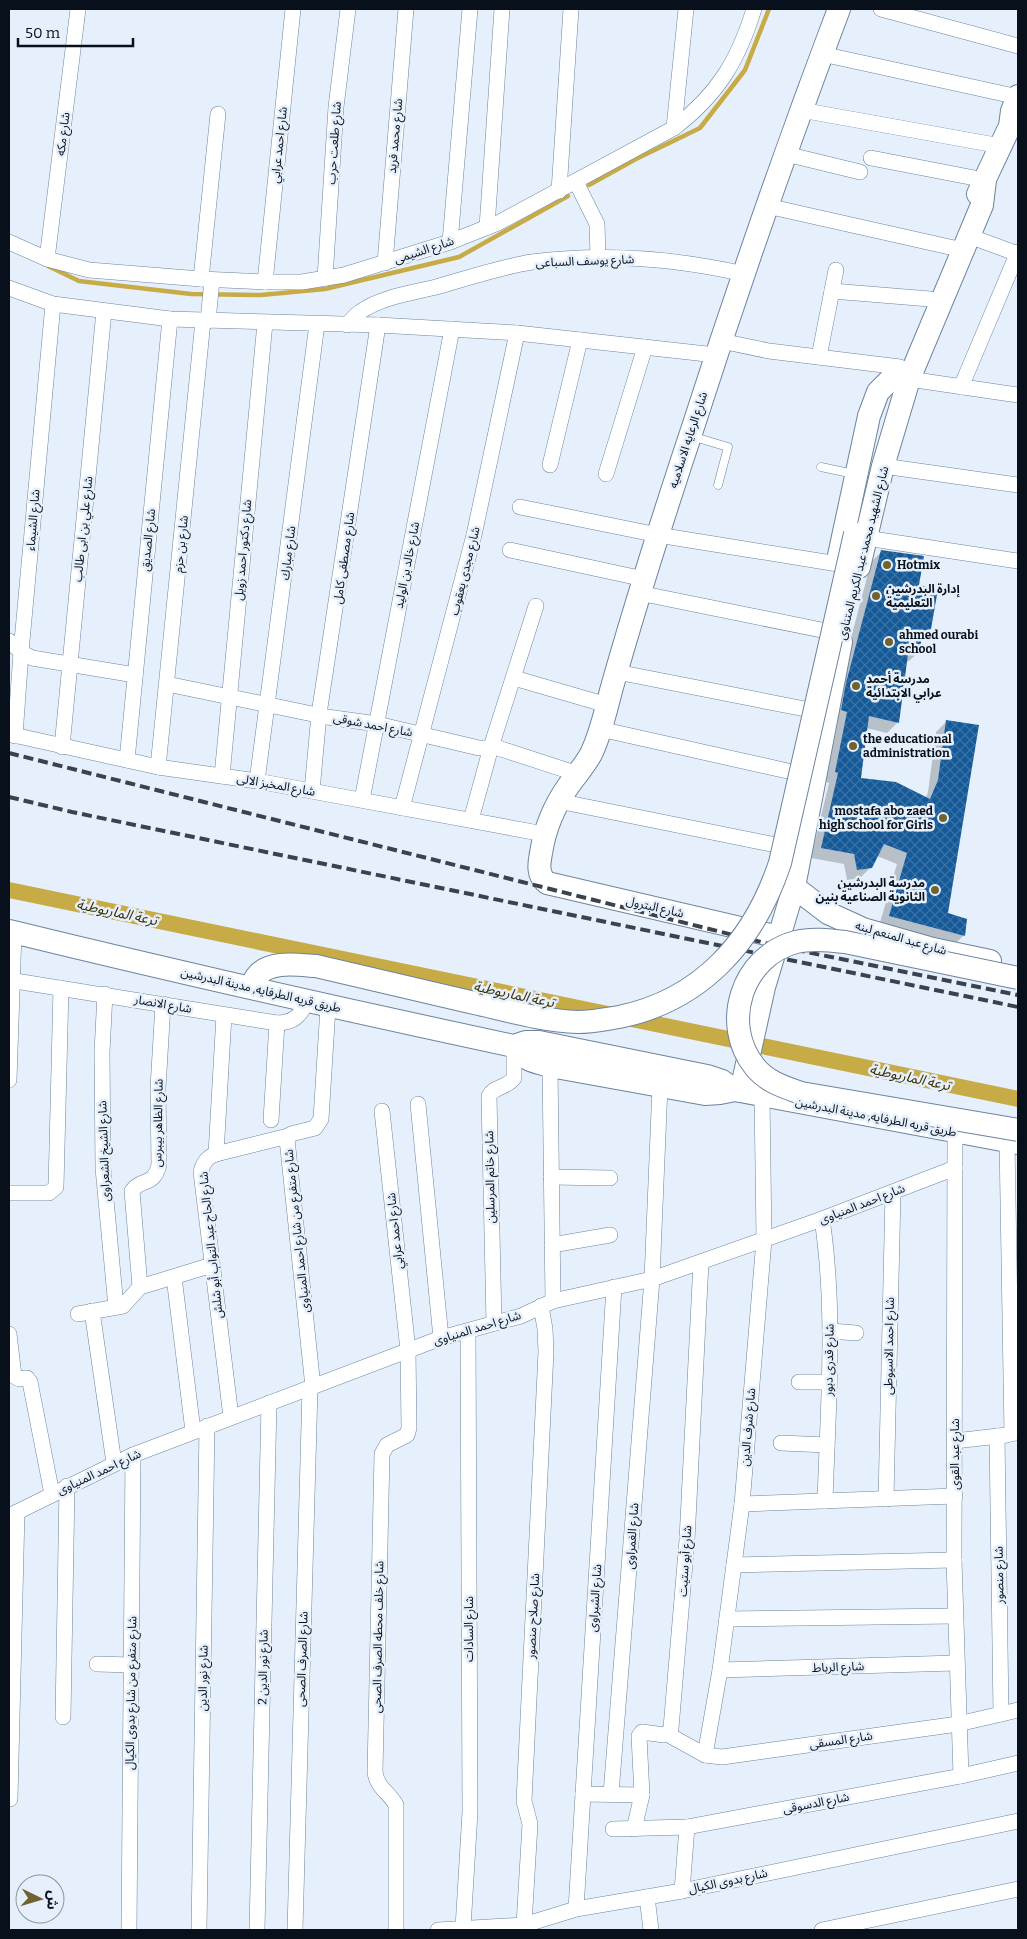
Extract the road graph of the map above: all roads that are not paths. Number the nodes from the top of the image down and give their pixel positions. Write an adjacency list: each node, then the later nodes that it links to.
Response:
1 (78, 9): 32 (street, شارع مكه)
2 (293, 9): 38 (street, شارع احمد عرابي)
3 (348, 9): 36 (street, شارع طلعت حرب)
4 (406, 9): 33 (street, شارع محمد فريد)
5 (470, 9): 28 (street)
6 (502, 9): 26 (street)
7 (571, 9): 24 (street)
8 (686, 9): 17 (street)
9 (754, 9): 17 (street, شارع الشيمى)
10 (839, 9): 13 (main road, شارع الرعايه الاسلاميه)
11 (881, 9): 12 (street)
12 (1018, 46)
13 (822, 54): 14 (street); 15 (main road, شارع الرعايه الاسلاميه)
14 (1018, 96): 18 (main road)
15 (801, 110): 18 (street); 19 (main road, شارع الرعايه الاسلاميه)
16 (218, 114): 37 (street, شارع بن حزم)
17 (674, 128): 23 (street, شارع الشيمى)
18 (1009, 131): 22 (main road)
19 (786, 154): 21 (street); 25 (main road, شارع الرعايه الاسلاميه)
20 (872, 158): 22 (street)
21 (860, 172)
22 (984, 180): 29 (main road)
23 (576, 182): 24 (street, شارع الشيمى); 31 (street)
24 (559, 191): 26 (street, شارع الشيمى)
25 (767, 206): 29 (street); 35 (main road, شارع الرعايه الاسلاميه)
26 (487, 227): 28 (street, شارع الشيمى)
27 (9, 242): 32 (street, شارع الشيمى)
28 (450, 242): 33 (street, شارع الشيمى)
29 (961, 242): 30 (street); 41 (main road); 56 (main road, شارع الشهيد محمد عبد الكريم المتناوى)
30 (1018, 253): 57 (street)
31 (598, 258): 35 (street, شارع يوسف السباعى); 48 (street, شارع يوسف السباعى)
32 (47, 259): 37 (street, شارع الشيمى)
33 (385, 263): 36 (street, شارع الشيمى)
34 (836, 270): 40 (street)
35 (744, 274): 54 (main road, شارع الرعايه الاسلاميه)
36 (325, 278): 38 (street, شارع الشيمى)
37 (206, 279): 38 (street, شارع الشيمى); 45 (street, شارع بن حزم)
38 (265, 282)
39 (9, 288): 42 (street)
40 (832, 291): 41 (street); 55 (street)
41 (930, 299): 56 (main road)
42 (52, 304): 43 (street); 77 (street, شارع الشيماء)
43 (104, 311): 44 (street); 78 (street, شارع علي بن ابى طالب)
44 (170, 319): 45 (street); 80 (street, شارع الصديق)
45 (206, 321): 46 (street); 82 (street, شارع بن حزم)
46 (265, 323): 47 (street); 83 (street, شارع دكتور احمد زويل)
47 (318, 324): 48 (street); 84 (street, شارع مبارك)
48 (347, 325): 49 (street)
49 (378, 325): 50 (street); 87 (street, شارع مصطفى كامل)
50 (452, 329): 51 (street); 88 (street, شارع خالد بن الوليد)
51 (517, 332): 52 (street); 90 (street, شارع مجدى يعقوب)
52 (580, 340): 53 (street); 60 (street)
53 (646, 347): 54 (street); 63 (street)
54 (718, 348): 55 (street); 59 (main road, شارع الرعايه الاسلاميه)
55 (819, 357): 56 (street)
56 (902, 373): 57 (street); 61 (main road, شارع الشهيد محمد عبد الكريم المتناوى); 64 (main road, شارع الشهيد محمد عبد الكريم المتناوى); 69 (main road)
57 (961, 387): 58 (street)
58 (1018, 395)
59 (690, 436): 65 (lane); 68 (main road, شارع الرعايه الاسلاميه)
60 (550, 465)
61 (883, 466): 66 (street); 69 (main road, شارع الشهيد محمد عبد الكريم المتناوى)
62 (821, 467): 64 (lane)
63 (606, 474)
64 (856, 474): 72 (main road, شارع الشهيد محمد عبد الكريم المتناوى)
65 (718, 485)
66 (1018, 485)
67 (520, 507): 68 (street)
68 (658, 535): 72 (street); 73 (main road, شارع الرعايه الاسلاميه)
69 (860, 536): 71 (street); 75 (main road, شارع الشهيد محمد عبد الكريم المتناوى); 114 (main road, bridge)
70 (510, 550): 73 (street)
71 (1018, 561)
72 (838, 564): 75 (main road, شارع الشهيد محمد عبد الكريم المتناوى)
73 (641, 586): 75 (street); 79 (main road, شارع الرعايه الاسلاميه)
74 (536, 606): 81 (street)
75 (832, 632): 86 (main road, شارع الشهيد محمد عبد الكريم المتناوى); 108 (main road, شارع الشهيد محمد عبد الكريم المتناوى)
76 (9, 641): 77 (street)
77 (21, 652): 78 (street); 91 (street, شارع الشيماء)
78 (70, 664): 80 (street); 92 (street, شارع علي بن ابى طالب)
79 (616, 672): 85 (main road, شارع الرعايه الاسلاميه); 86 (street)
80 (135, 675): 94 (street, شارع الصديق)
81 (514, 678): 85 (street); 93 (street)
82 (167, 684): 83 (street, شارع احمد شوقى); 95 (street, شارع بن حزم)
83 (229, 697): 84 (street, شارع احمد شوقى); 98 (street, شارع دكتور احمد زويل)
84 (268, 704): 87 (street, شارع احمد شوقى); 99 (street, شارع مبارك)
85 (607, 705): 89 (main road, شارع الرعايه الاسلاميه)
86 (805, 709): 96 (main road, شارع الشهيد محمد عبد الكريم المتناوى)
87 (319, 714): 88 (street, شارع احمد شوقى); 100 (street, شارع مصطفى كامل)
88 (377, 724): 90 (street, شارع احمد شوقى); 101 (street, شارع خالد بن الوليد)
89 (600, 729): 96 (street); 97 (main road, شارع الرعايه الاسلاميه)
90 (422, 734): 93 (street, شارع احمد شوقى); 103 (street, شارع مجدى يعقوب)
91 (12, 735): 92 (street, شارع المخبز الالى)
92 (62, 747): 94 (street, شارع المخبز الالى)
93 (491, 747): 97 (street, شارع احمد شوقى); 104 (street)
94 (127, 760): 95 (street, شارع المخبز الالى)
95 (158, 766): 98 (street, شارع المخبز الالى)
96 (792, 772): 106 (main road, شارع الشهيد محمد عبد الكريم المتناوى)
97 (578, 774): 102 (main road, شارع الرعايه الاسلاميه)
98 (222, 776): 99 (street, شارع المخبز الالى)
99 (257, 781): 100 (street, شارع المخبز الالى)
100 (312, 791): 101 (street, شارع المخبز الالى)
101 (362, 800): 103 (street, شارع المخبز الالى)
102 (558, 801): 105 (main road, شارع الرعايه الاسلاميه); 106 (street)
103 (402, 808): 104 (street, شارع المخبز الالى)
104 (471, 820): 105 (street, شارع المخبز الالى)
105 (544, 834): 107 (main road, شارع الرعايه الاسلاميه)
106 (776, 845): 110 (main road, شارع الشهيد محمد عبد الكريم المتناوى)
107 (539, 869): 110 (main road, شارع البترول)
108 (794, 886): 110 (main road, شارع الشهيد محمد عبد الكريم المتناوى); 111 (main road, شارع عبد المنعم لبنه)
109 (11, 932): 113 (street); 114 (main road, طريق قريه الطرفايه, مدينة البدرشين)
110 (768, 934): 126 (main road, شارع شرف الدين)
111 (1018, 967)
112 (1018, 978): 132 (main road, bridge)
113 (10, 980): 115 (street, شارع الانصار); 124 (street)
114 (252, 987): 117 (main road, طريق قريه الطرفايه, مدينة البدرشين)
115 (61, 988): 116 (street, شارع الانصار); 137 (street)
116 (104, 994): 118 (street, شارع الانصار); 150 (street, شارع الشيخ الشعراوى)
117 (307, 1002): 119 (main road, طريق قريه الطرفايه, مدينة البدرشين); 121 (street)
118 (163, 1004): 120 (street, شارع الانصار); 147 (street, شارع الظاهر بيبرس)
119 (328, 1007): 122 (main road, طريق قريه الطرفايه, مدينة البدرشين); 131 (street, شارع متفرع من شارع احمد المنياوى)
120 (224, 1015): 121 (street, شارع الانصار); 133 (street)
121 (277, 1024): 129 (street)
122 (514, 1046): 123 (main road, طريق قريه الطرفايه, مدينة البدرشين); 126 (main road, طريق قريه الطرفايه, مدينة البدرشين); 151 (street, شارع خاتم المرسلين)
123 (550, 1066): 125 (main road, طريق قريه الطرفايه, مدينة البدرشين); 135 (street, شارع صلاح منصور)
124 (9, 1080)
125 (660, 1086): 126 (main road, طريق قريه الطرفايه, مدينة البدرشين); 146 (street, شارع الغمراوى)
126 (746, 1092): 130 (main road, طريق قريه الطرفايه, مدينة البدرشين); 141 (street, شارع شرف الدين)
127 (418, 1104): 156 (street)
128 (382, 1111): 157 (street, شارع احمد عرابي)
129 (271, 1120)
130 (955, 1132): 132 (main road, طريق قريه الطرفايه, مدينة البدرشين); 134 (street, شارع عبد القوى)
131 (288, 1136): 133 (street, شارع الحاج عبد التواب أبو شلش); 160 (street, شارع متفرع من شارع احمد المنياوى)
132 (1014, 1138): 164 (street, شارع منصور)
133 (216, 1154): 144 (street, شارع الحاج عبد التواب أبو شلش)
134 (955, 1168): 138 (street, شارع احمد المنياوى); 165 (street, شارع عبد القوى)
135 (551, 1177): 136 (street); 142 (street, شارع صلاح منصور)
136 (610, 1178)
137 (9, 1193)
138 (893, 1193): 139 (street, شارع احمد المنياوى); 173 (street, شارع احمد الاسيوطى)
139 (822, 1219): 141 (street, شارع احمد المنياوى); 153 (street, شارع قدرى دبور)
140 (610, 1235): 142 (street)
141 (764, 1240): 143 (street, شارع احمد المنياوى); 175 (street, شارع شرف الدين)
142 (552, 1245): 149 (street, شارع صلاح منصور)
143 (700, 1262): 146 (street, شارع احمد المنياوى); 189 (street, شارع أبو ستيت)
144 (212, 1265): 145 (street); 162 (street, شارع الحاج عبد التواب أبو شلش)
145 (174, 1276): 147 (street); 163 (street, شارع نور الدين)
146 (652, 1278): 148 (street, شارع احمد المنياوى); 194 (street, شارع الغمراوى)
147 (140, 1287): 150 (street)
148 (614, 1287): 149 (street, شارع احمد المنياوى); 193 (street, شارع الشبراوى)
149 (547, 1304): 151 (street, شارع احمد المنياوى); 205 (street, شارع صلاح منصور)
150 (116, 1307): 169 (street)
151 (494, 1323): 152 (street, شارع احمد المنياوى)
152 (468, 1330): 156 (street, شارع احمد المنياوى); 206 (street, شارع السادات)
153 (830, 1331): 154 (street); 159 (street, شارع قدرى دبور)
154 (856, 1333)
155 (9, 1334): 171 (street)
156 (441, 1338): 157 (street, شارع احمد المنياوى)
157 (408, 1350): 160 (street, شارع احمد المنياوى); 211 (street, شارع خلف محطه الصرف الصحى)
158 (799, 1382): 159 (street)
159 (828, 1382): 167 (street, شارع قدرى دبور)
160 (312, 1388): 161 (street, شارع احمد المنياوى); 210 (street, شارع الصرف الصحى)
161 (269, 1403): 162 (street, شارع احمد المنياوى); 209 (street, شارع نور الدين 2)
162 (231, 1417): 163 (street, شارع احمد المنياوى)
163 (200, 1429): 168 (street, شارع احمد المنياوى); 208 (street, شارع نور الدين)
164 (1009, 1435): 165 (street); 186 (street, شارع منصور)
165 (955, 1441): 172 (street, شارع عبد القوى)
166 (781, 1443): 167 (street)
167 (827, 1446): 174 (street, شارع قدرى دبور)
168 (134, 1455): 169 (street, شارع احمد المنياوى); 183 (street, شارع متفرع من شارع بدوى الكيال)
169 (114, 1463): 170 (street, شارع احمد المنياوى)
170 (67, 1486): 171 (street, شارع احمد المنياوى); 187 (street)
171 (52, 1494): 176 (street, شارع احمد المنياوى)
172 (955, 1496): 173 (street); 177 (street, شارع عبد القوى)
173 (886, 1499): 174 (street)
174 (825, 1501): 175 (street)
175 (742, 1504): 178 (street, شارع شرف الدين)
176 (13, 1514): 196 (street)
177 (954, 1560): 178 (street); 179 (street, شارع عبد القوى)
178 (734, 1565): 180 (street, شارع شرف الدين)
179 (956, 1616): 180 (street); 182 (street, شارع عبد القوى)
180 (727, 1619): 184 (street, شارع شرف الدين)
181 (96, 1664): 183 (street)
182 (956, 1664): 184 (street, شارع الرباط); 188 (street, شارع عبد القوى)
183 (131, 1665): 207 (street, شارع متفرع من شارع بدوى الكيال)
184 (720, 1670): 190 (street, شارع شرف الدين)
185 (1018, 1710): 186 (street, شارع المسقى)
186 (1001, 1714): 188 (street, شارع المسقى)
187 (63, 1717)
188 (958, 1724): 190 (street, شارع المسقى); 192 (street, شارع عبد القوى)
189 (667, 1734): 190 (street, شارع المسقى); 195 (street)
190 (705, 1755)
191 (1018, 1763): 192 (street, شارع الدسوقى)
192 (961, 1776): 198 (street, شارع الدسوقى)
193 (583, 1794): 194 (street); 204 (street, شارع الشبراوى)
194 (611, 1794): 195 (street)
195 (642, 1794): 200 (street)
196 (10, 1799)
197 (1018, 1821): 202 (street, شارع بدوى الكيال)
198 (687, 1827): 200 (street, شارع الدسوقى); 202 (street)
199 (613, 1829): 200 (street, شارع الدسوقى)
200 (634, 1829)
201 (1018, 1889): 214 (street)
202 (682, 1891): 203 (street, شارع بدوى الكيال)
203 (647, 1897): 204 (street, شارع بدوى الكيال); 213 (street)
204 (576, 1908): 205 (street, شارع بدوى الكيال)
205 (524, 1924): 206 (street, شارع بدوى الكيال)
206 (454, 1929): 212 (street, شارع بدوى الكيال)
207 (128, 1930)
208 (199, 1930)
209 (257, 1930)
210 (295, 1930)
211 (396, 1930)
212 (438, 1930)
213 (651, 1930)
214 (822, 1930)

